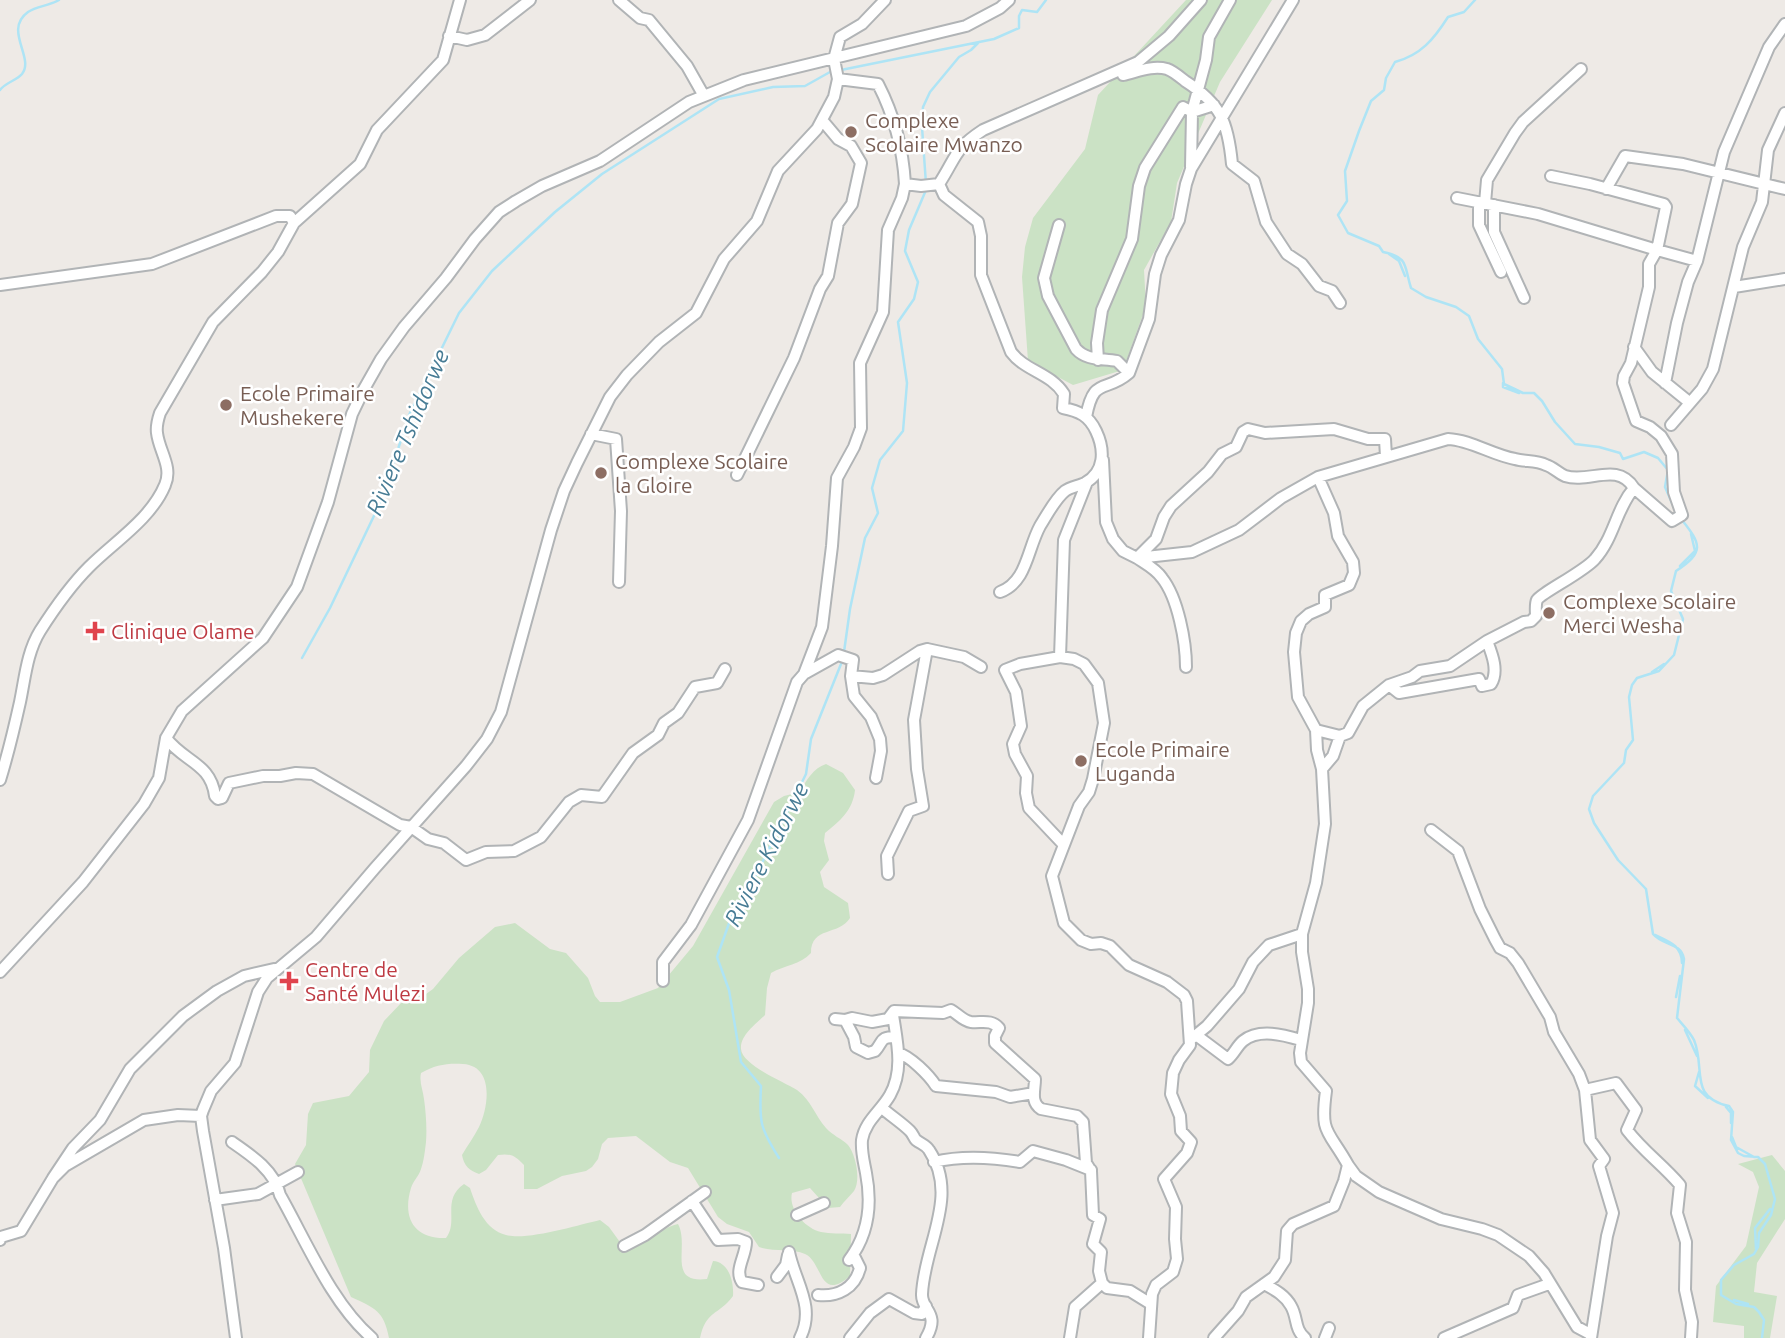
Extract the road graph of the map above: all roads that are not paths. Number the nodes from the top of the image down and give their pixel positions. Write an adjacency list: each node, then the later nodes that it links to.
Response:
1 (460, 0): 10 (street)
2 (530, 0): 10 (street)
3 (619, 0): 16 (street)
4 (885, 0): 11 (street)
5 (1009, 0): 11 (street)
6 (1201, 0): 13 (street)
7 (1230, 0): 15 (street)
8 (1293, 0): 20 (street)
9 (1785, 24): 23 (street)
10 (449, 36): 32 (street)
11 (834, 59): 14 (street); 16 (street)
12 (1581, 69): 31 (street)
13 (1106, 78): 15 (street); 27 (street)
14 (838, 79): 21 (street); 25 (street)
15 (1198, 89): 17 (street); 18 (street)
16 (704, 96): 70 (street)
17 (1214, 105): 18 (street); 20 (street)
18 (1192, 112): 22 (street); 43 (street)
19 (1785, 113): 26 (street)
20 (1222, 116): 22 (street); 41 (street)
21 (822, 120): 49 (street); 52 (street)
22 (1191, 169): 44 (street)
23 (1718, 173): 26 (street); 28 (street); 35 (street)
24 (1551, 176): 28 (street)
25 (905, 184): 27 (street); 65 (street)
26 (1764, 184): 29 (street); 39 (street)
27 (937, 185): 47 (street)
28 (1606, 189): 34 (street)
29 (1785, 189)
30 (1457, 198): 31 (street)
31 (1486, 203): 34 (street); 36 (street); 40 (street)
32 (294, 223): 38 (street); 73 (street)
33 (1059, 225): 43 (street)
34 (1657, 250): 35 (street); 42 (street)
35 (1697, 261): 45 (street)
36 (1502, 272)
37 (1785, 279): 39 (street)
38 (0, 285)
39 (1734, 287): 46 (street)
40 (1524, 298)
41 (1340, 303)
42 (1634, 347): 45 (street); 55 (street)
43 (1098, 360): 44 (street)
44 (1129, 373): 47 (street)
45 (1665, 383): 46 (street)
46 (1689, 402): 48 (street)
47 (1086, 417): 51 (street)
48 (1671, 425)
49 (592, 434): 57 (street); 74 (street)
50 (1386, 457): 53 (street); 55 (street); 56 (street)
51 (1103, 460): 54 (street); 56 (street)
52 (737, 475)
53 (1318, 477): 56 (street); 68 (street)
54 (1087, 482): 58 (street); 61 (street)
55 (1634, 488): 59 (street)
56 (1137, 558): 63 (street)
57 (619, 582)
58 (1000, 592)
59 (1487, 641): 67 (street); 67 (street)
60 (927, 649): 62 (street); 66 (street); 77 (street)
61 (1060, 657): 76 (street); 76 (street)
62 (981, 667)
63 (1186, 667)
64 (725, 669): 74 (street)
65 (804, 674): 66 (street); 81 (street)
66 (851, 676): 72 (street)
67 (1389, 685): 69 (street)
68 (1315, 730): 69 (street); 71 (street)
69 (1340, 736): 71 (street)
70 (166, 738): 74 (street); 80 (street)
71 (1322, 769): 78 (street)
72 (876, 778)
73 (0, 780)
74 (411, 827): 79 (street)
75 (1430, 830): 87 (street)
76 (1063, 844): 84 (street)
77 (888, 874)
78 (1302, 934): 84 (street); 85 (street)
79 (277, 969): 90 (street); 96 (street)
80 (0, 972)
81 (663, 981)
82 (893, 1015): 83 (street); 83 (street); 88 (street)
83 (896, 1037): 86 (street)
84 (1193, 1037): 85 (street); 112 (street)
85 (1301, 1040): 93 (street)
86 (898, 1054): 88 (street); 89 (street)
87 (1585, 1090): 115 (street); 126 (street)
88 (1034, 1093): 94 (street)
89 (881, 1108): 92 (street); 111 (street)
90 (201, 1116): 96 (street); 99 (street)
91 (232, 1142): 97 (street)
92 (934, 1162): 94 (street); 114 (street)
93 (1348, 1165): 108 (street); 109 (street)
94 (1091, 1171): 107 (street)
95 (298, 1172): 97 (street)
96 (53, 1178): 103 (street)
97 (278, 1183): 99 (street); 117 (street)
98 (705, 1192): 100 (street)
99 (215, 1200): 116 (street)
100 (692, 1200): 104 (street); 110 (street)
101 (824, 1203): 102 (street)
102 (797, 1214)
103 (0, 1240)
104 (624, 1245)
105 (777, 1278): 113 (street)
106 (826, 1282): 111 (street)
107 (1102, 1283): 112 (street); 121 (street)
108 (1264, 1284): 123 (street); 124 (street)
109 (1549, 1284): 115 (street); 125 (street)
110 (758, 1285)
111 (818, 1295): 113 (street)
112 (1151, 1304): 122 (street)
113 (806, 1306): 118 (street)
114 (926, 1306): 119 (street); 120 (street)
115 (1590, 1336)
116 (236, 1338)
117 (372, 1338)
118 (801, 1338)
119 (850, 1338)
120 (926, 1338)
121 (1070, 1338)
122 (1149, 1338)
123 (1214, 1338)
124 (1305, 1338)
125 (1444, 1338)
126 (1691, 1338)

